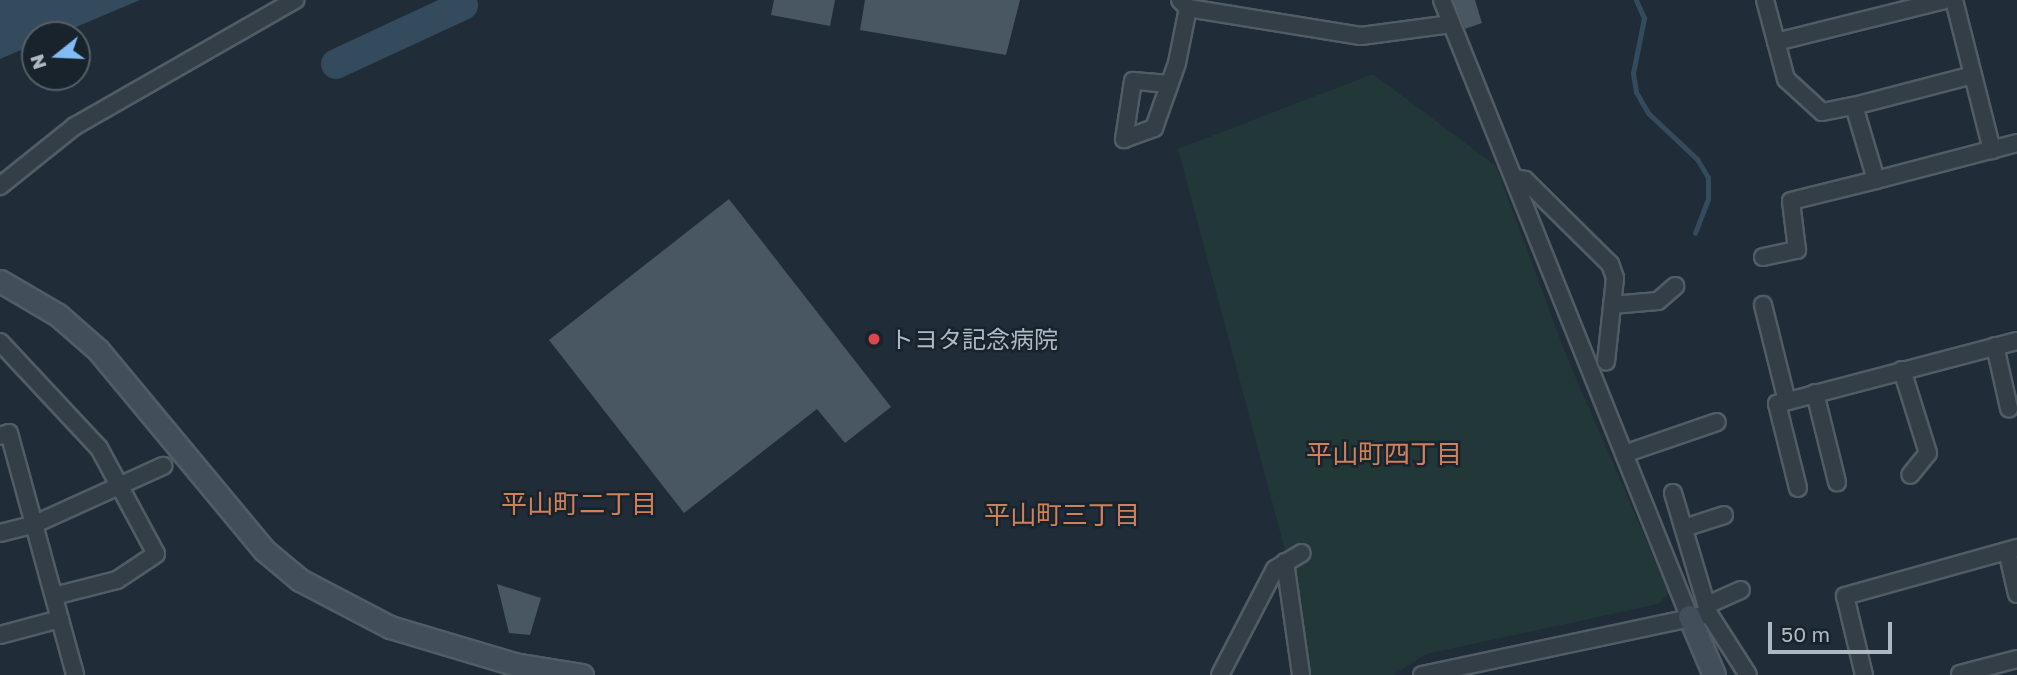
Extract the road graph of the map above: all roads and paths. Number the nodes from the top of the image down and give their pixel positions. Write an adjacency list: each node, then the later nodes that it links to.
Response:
1 (295, 0): 16 (street)
2 (1442, 0): 7 (street)
3 (1765, 0): 8 (street)
4 (1944, 0): 8 (street)
5 (1954, 0): 9 (street)
6 (1184, 4): 7 (street); 10 (street)
7 (1451, 23): 14 (street)
8 (1776, 42): 11 (street)
9 (1973, 75): 11 (street); 13 (street)
10 (1169, 84)
11 (1854, 106): 15 (street)
12 (2017, 143): 13 (street)
13 (1992, 150): 15 (street)
14 (1514, 178): 21 (street); 32 (street)
15 (1876, 180): 17 (street)
16 (0, 186)
17 (1763, 257)
18 (9, 286): 57 (street)
19 (1675, 286): 21 (street)
20 (1763, 304): 28 (street)
21 (1612, 305): 25 (street)
22 (2017, 341): 24 (street)
23 (0, 342): 36 (street)
24 (1995, 346): 26 (street); 29 (street)
25 (1606, 362)
26 (1902, 370): 27 (street); 34 (street)
27 (1815, 393): 28 (street); 35 (street)
28 (1787, 401): 37 (street)
29 (2009, 408)
30 (1717, 422): 32 (street)
31 (0, 436): 40 (street)
32 (1624, 454): 47 (street)
33 (163, 466): 36 (street)
34 (1910, 475)
35 (1837, 482)
36 (122, 485): 40 (street); 50 (street)
37 (1798, 488)
38 (1674, 493): 41 (street)
39 (1724, 515): 41 (street)
40 (35, 524): 42 (street); 50 (street)
41 (1684, 527): 46 (street)
42 (0, 533)
43 (2012, 550): 49 (street); 63 (street)
44 (1302, 553): 45 (street)
45 (1285, 562): 58 (street); 59 (street)
46 (1695, 565): 47 (street); 51 (street)
47 (1671, 571): 51 (street)
48 (1741, 590): 51 (street)
49 (2017, 594)
50 (54, 596): 52 (street)
51 (1702, 612): 60 (street); 61 (street); 62 (street)
52 (60, 619): 53 (street); 56 (street)
53 (0, 635)
54 (2017, 659): 55 (street)
55 (1961, 674)
56 (75, 675)
57 (582, 675)
58 (1220, 675)
59 (1301, 675)
60 (1422, 675)
61 (1714, 675)
62 (1748, 675)
63 (1864, 675)

